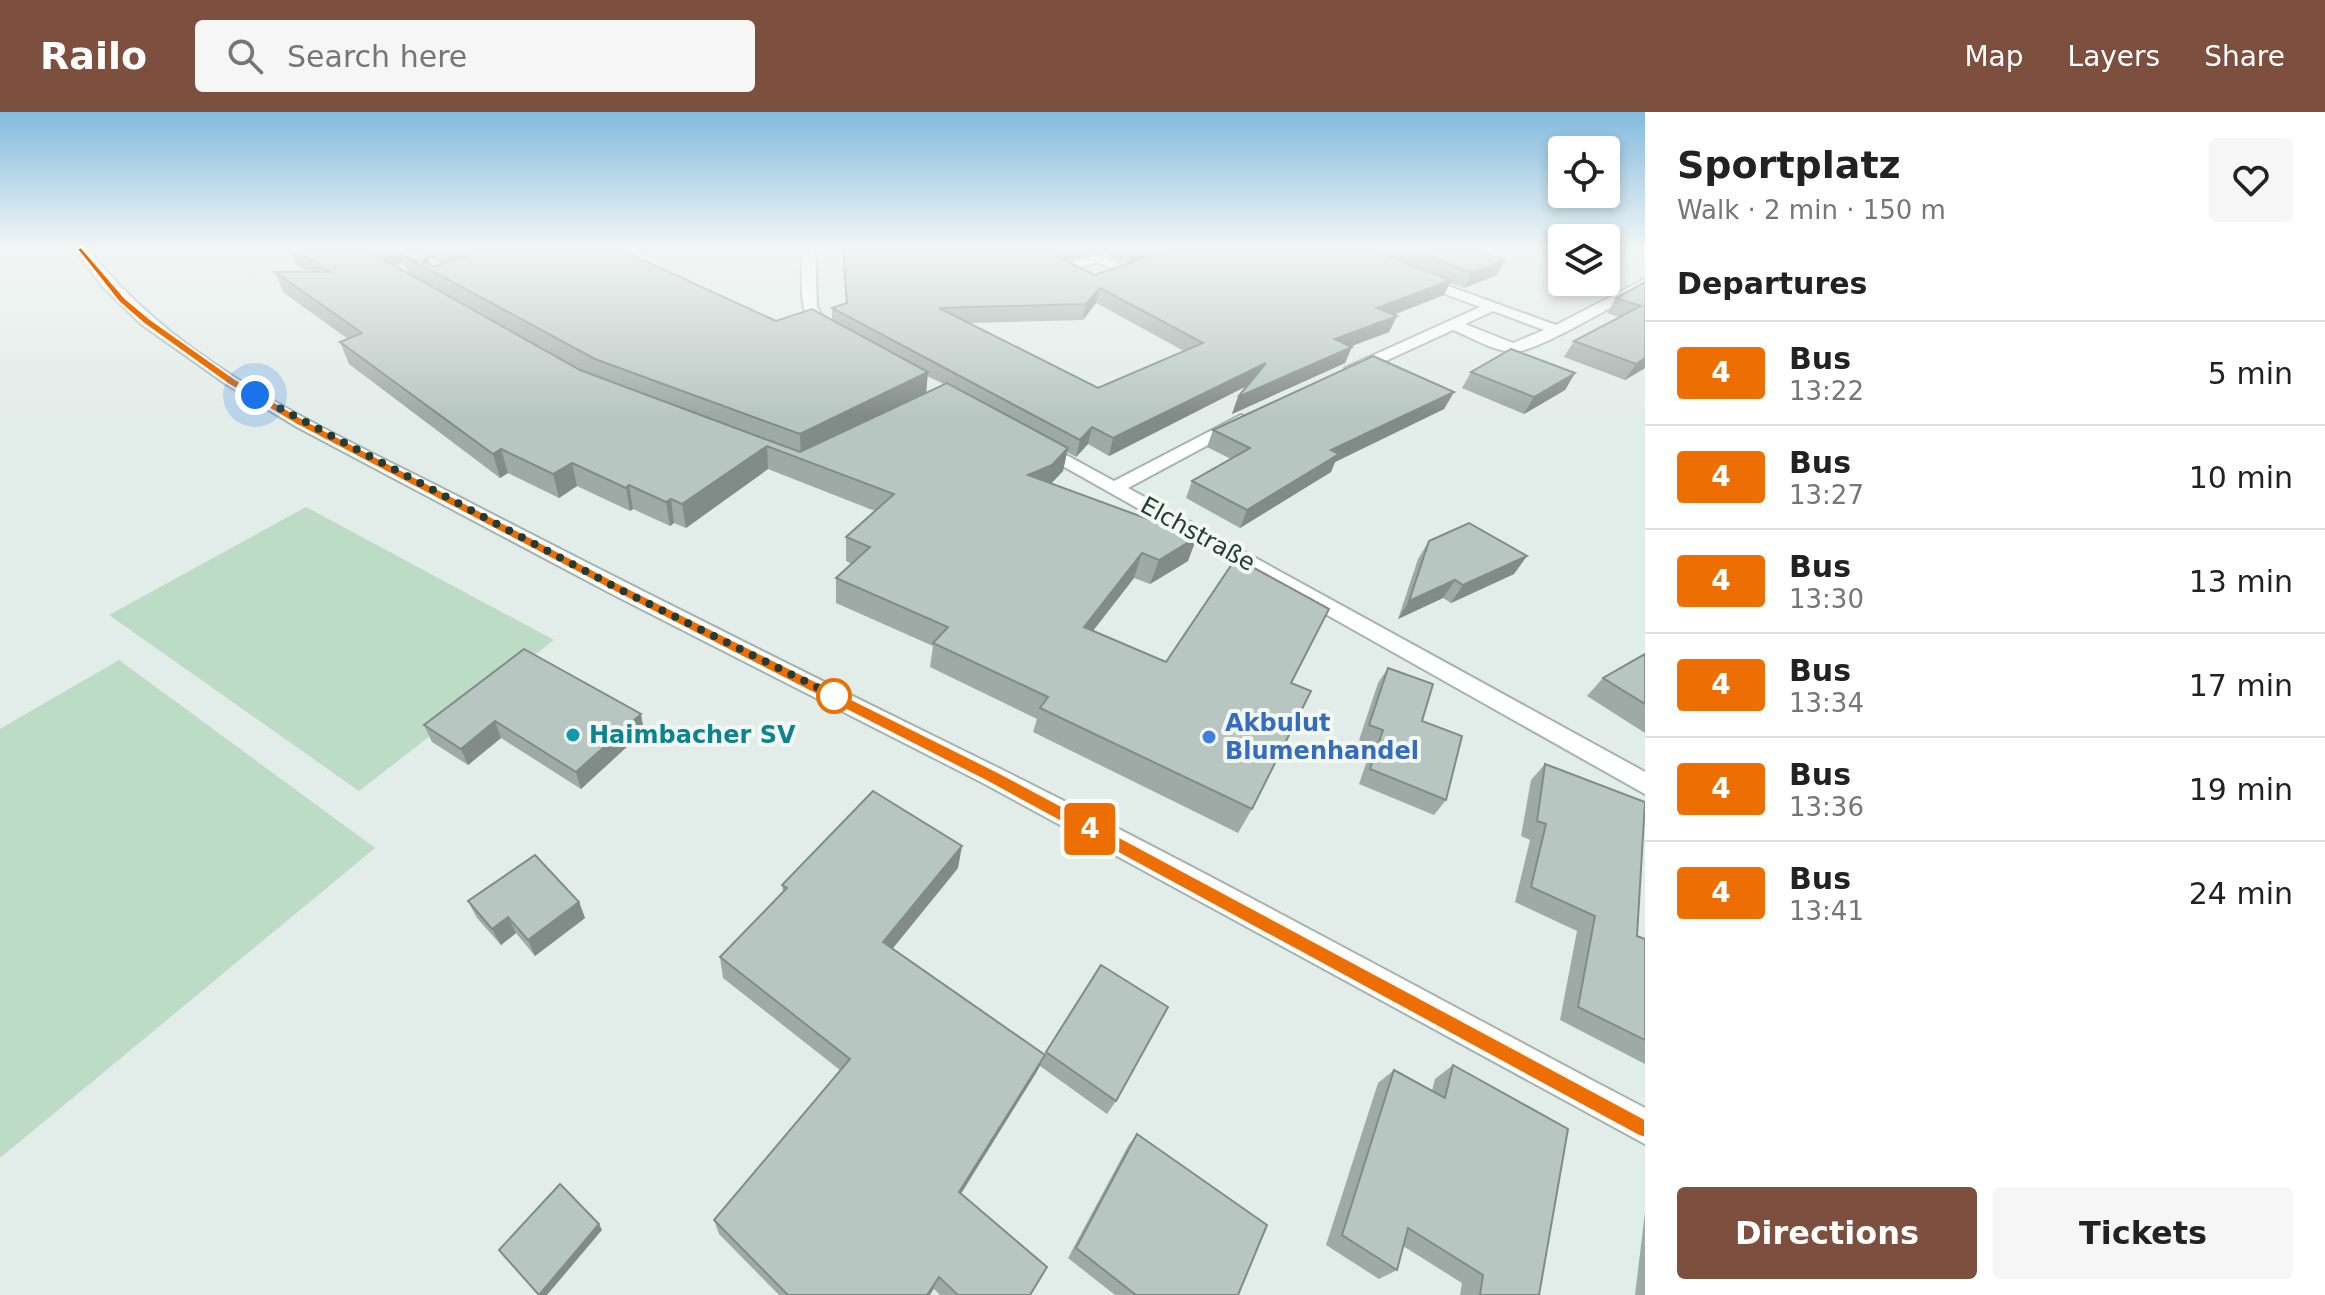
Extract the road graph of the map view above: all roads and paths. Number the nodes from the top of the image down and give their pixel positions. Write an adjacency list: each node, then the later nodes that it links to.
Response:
1 (127, 304): 14 (street)
2 (808, 304): 8 (street)
3 (1484, 304): 5 (street)
4 (1605, 304): 7 (street)
5 (1491, 307): 6 (street); 7 (street)
6 (1453, 325): 7 (street); 9 (street)
7 (1557, 330)
8 (842, 339)
9 (1338, 376)
10 (1251, 415): 12 (street)
11 (1017, 435): 12 (street, Elchstraße)
12 (1115, 488): 13 (street, Elchstraße)
13 (1645, 784)
14 (1645, 1127)

